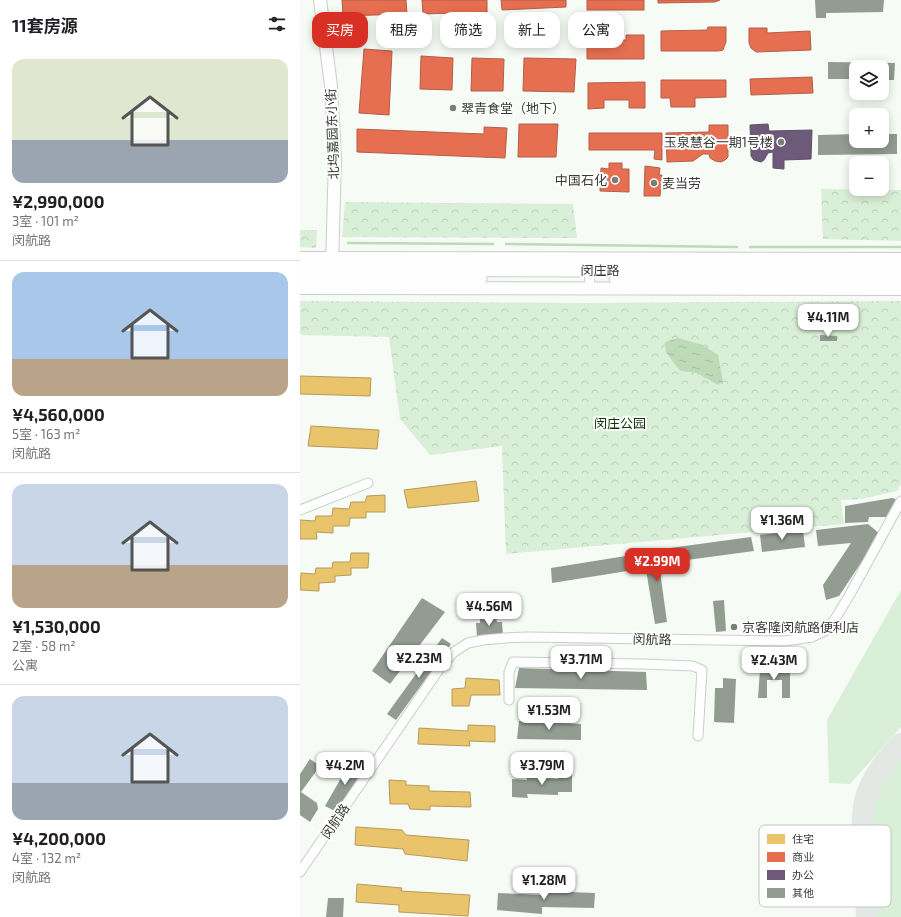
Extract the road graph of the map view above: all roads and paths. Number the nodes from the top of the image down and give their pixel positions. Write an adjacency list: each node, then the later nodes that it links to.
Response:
1 (320, 0): 4 (street, 北坞嘉园东小街)
2 (300, 258): 4 (street, 闵庄路)
3 (901, 259): 7 (street, 闵庄路)
4 (332, 264): 5 (main road, 闵庄路); 7 (main road, 闵庄路)
5 (300, 269)
6 (901, 269): 7 (main road, 闵庄路)
7 (589, 274): 8 (main road, 闵庄路); 9 (main road, 闵庄路); 10 (street, 闵庄路); 11 (street, 闵庄路)
8 (300, 278)
9 (901, 281)
10 (300, 288)
11 (901, 289)
12 (368, 483): 14 (street)
13 (901, 501): 17 (street, 闵航路)
14 (300, 510)
15 (509, 700): 16 (street)
16 (698, 736)
17 (300, 872)

